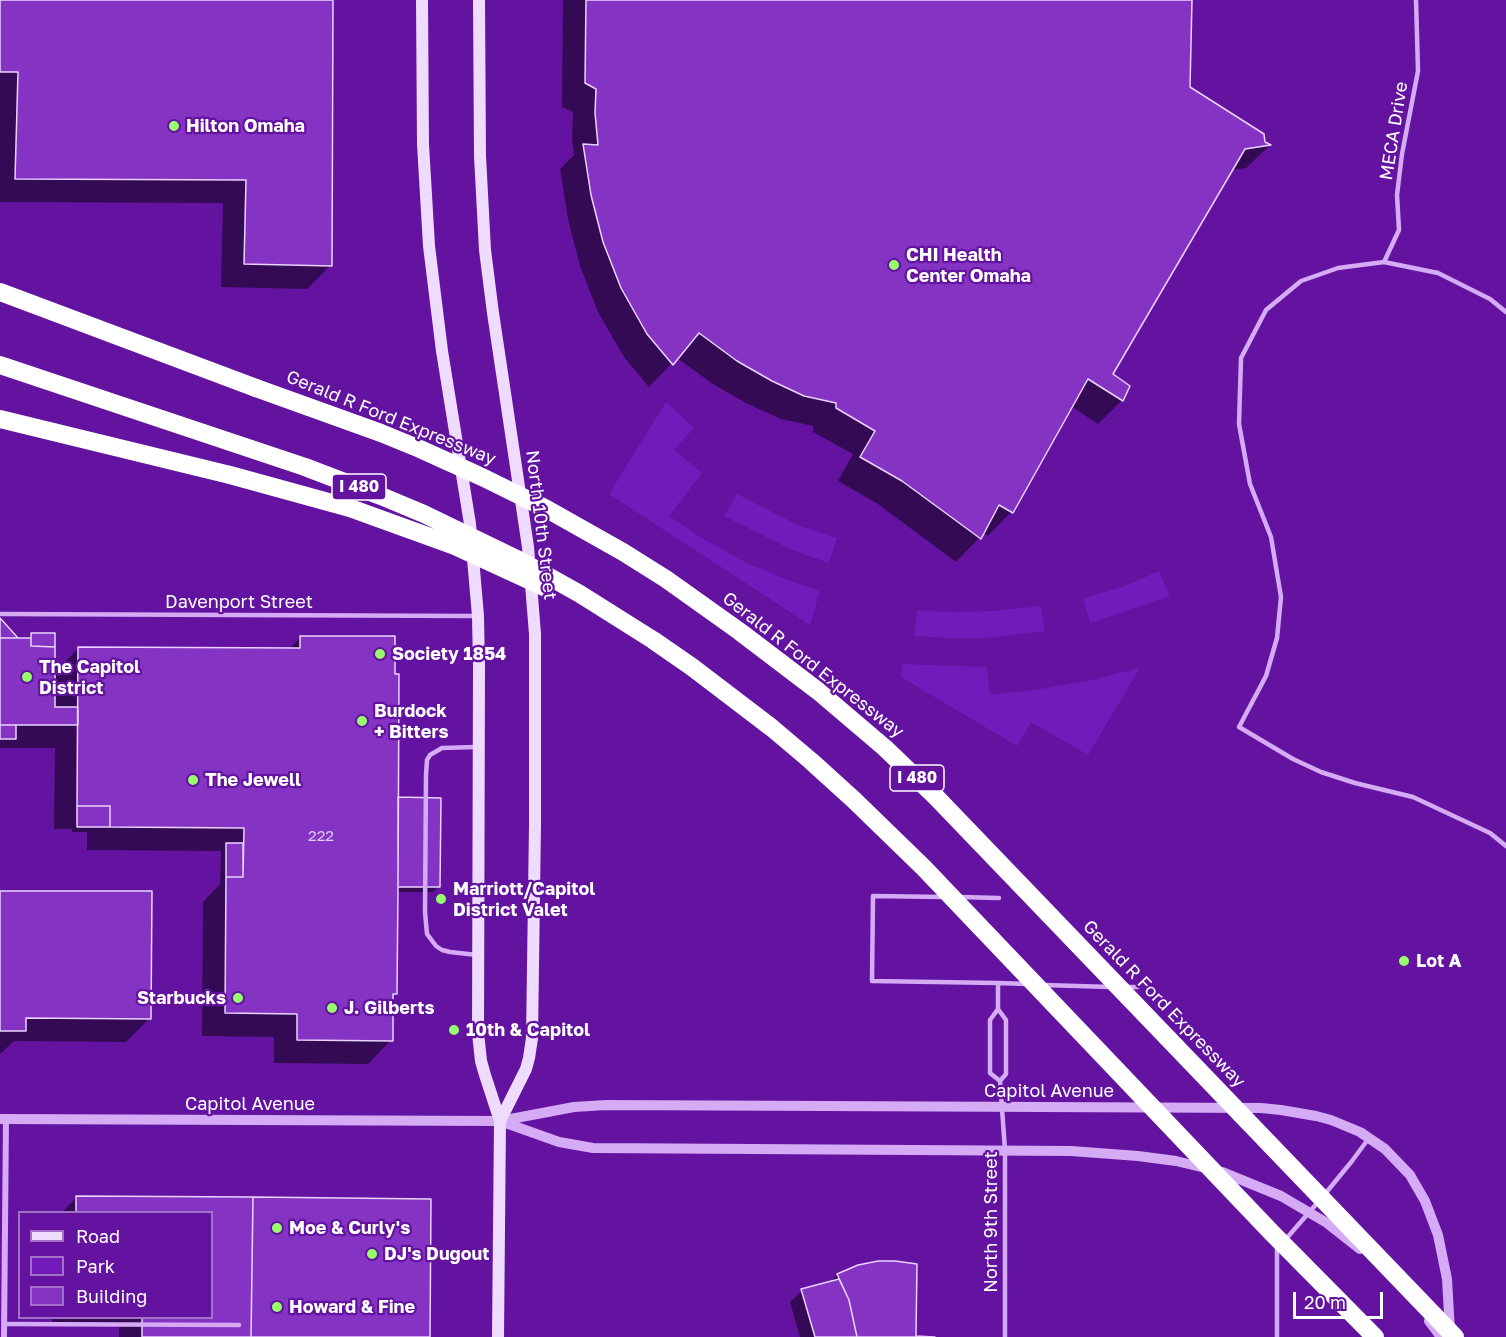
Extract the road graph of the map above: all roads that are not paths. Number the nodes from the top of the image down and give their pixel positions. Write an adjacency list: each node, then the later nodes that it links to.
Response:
1 (422, 0): 12 (main road, North 10th Street)
2 (479, 0): 24 (main road, North 10th Street)
3 (1416, 0): 4 (lane, MECA Drive)
4 (1384, 262): 7 (lane); 15 (lane)
5 (0, 292): 9 (highway)
6 (0, 304): 9 (highway, Gerald R Ford Expressway / I 480)
7 (1506, 312)
8 (0, 365): 13 (highway, I 480, bridge)
9 (256, 388): 36 (highway, Gerald R Ford Expressway / I 480, bridge)
10 (0, 419): 13 (highway, bridge)
11 (0, 614): 12 (lane, Davenport Street)
12 (478, 616): 14 (main road, North 10th Street)
13 (692, 667): 34 (highway, I 480, bridge)
14 (479, 747): 17 (main road, North 10th Street); 17 (lane)
15 (1506, 846)
16 (999, 897): 18 (lane)
17 (478, 955): 24 (main road, North 10th Street)
18 (998, 983): 19 (lane); 20 (lane)
19 (1138, 987)
20 (998, 1009): 21 (lane); 21 (lane)
21 (1000, 1081): 22 (lane, North 9th Street)
22 (1001, 1107): 24 (street, Capitol Avenue); 25 (street, Capitol Avenue); 26 (lane, North 9th Street)
23 (3, 1119): 24 (street, Capitol Avenue); 28 (street)
24 (500, 1121): 26 (street, Capitol Avenue); 31 (main road, North 10th Street)
25 (1369, 1137): 27 (lane); 36 (street, Capitol Avenue)
26 (1005, 1150): 27 (street, Capitol Avenue); 32 (lane, North 9th Street)
27 (1309, 1212): 33 (lane); 35 (street, Capitol Avenue)
28 (4, 1324): 29 (lane); 30 (street)
29 (239, 1325)
30 (4, 1337)
31 (498, 1337)
32 (1005, 1337)
33 (1277, 1337)
34 (1375, 1337)
35 (1441, 1337)
36 (1453, 1337)

